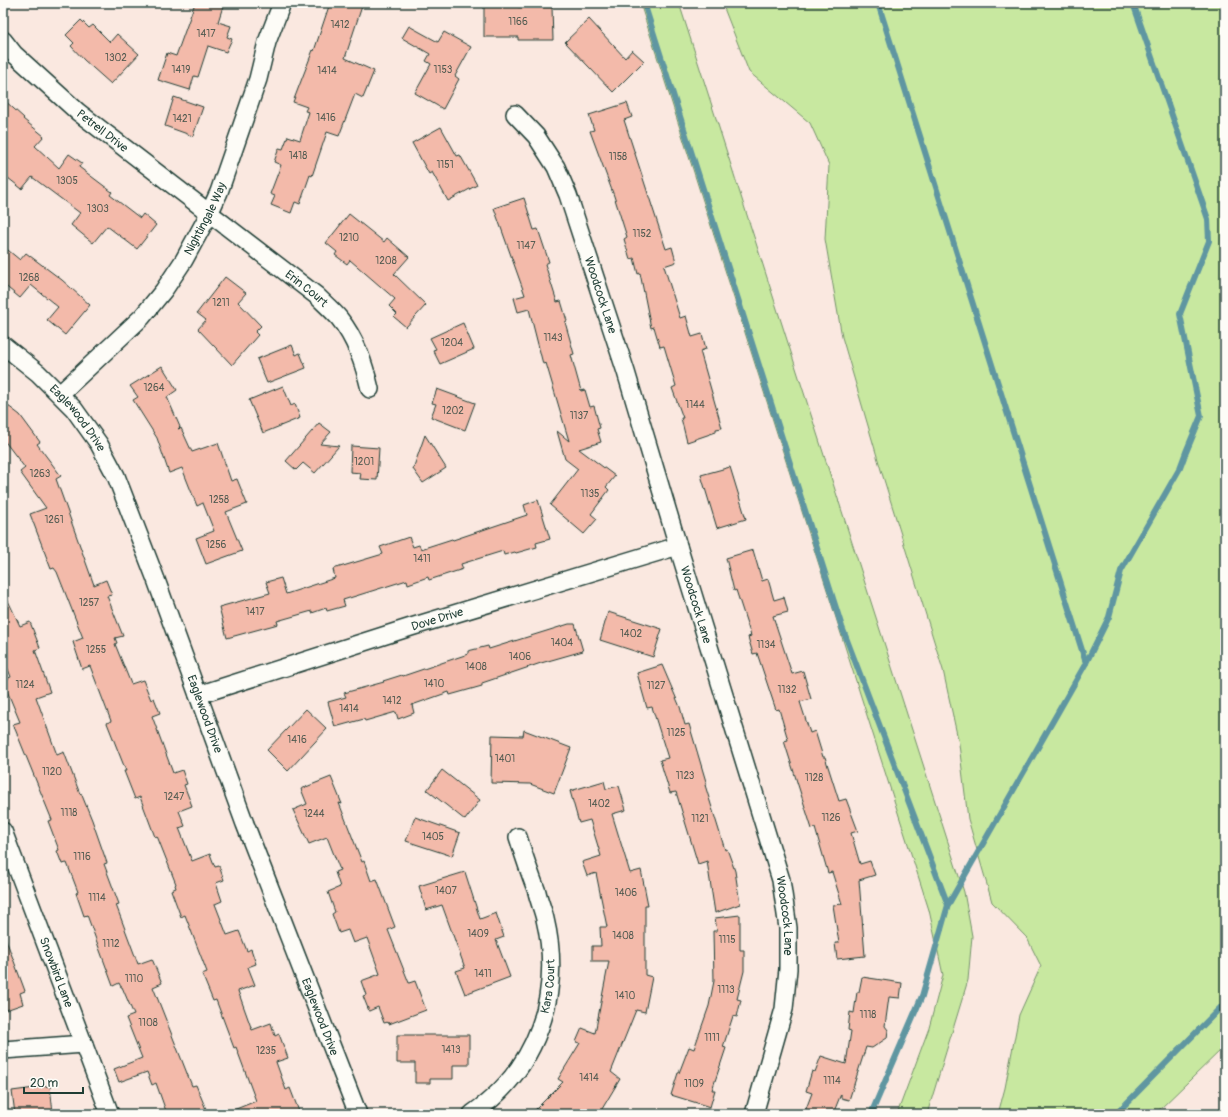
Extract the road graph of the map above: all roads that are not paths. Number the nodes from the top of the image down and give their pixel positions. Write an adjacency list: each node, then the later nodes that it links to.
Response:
1 (282, 3): 4 (street, Nightingale Way)
2 (3, 40): 4 (street, Petrell Drive)
3 (515, 114): 8 (street, Woodcock Lane)
4 (209, 214): 6 (street, Erin Court); 7 (street, Nightingale Way)
5 (3, 345): 7 (street, Eaglewood Drive)
6 (370, 389)
7 (60, 394): 9 (street, Eaglewood Drive)
8 (678, 546): 9 (street, Dove Drive); 17 (street, Woodcock Lane)
9 (198, 694): 15 (street, Eaglewood Drive)
10 (3, 831): 12 (street, Snowbird Lane)
11 (518, 837): 16 (street, Kara Court)
12 (84, 1044): 13 (street); 14 (street, Snowbird Lane)
13 (3, 1050)
14 (110, 1114)
15 (358, 1114)
16 (472, 1114)
17 (754, 1114)

